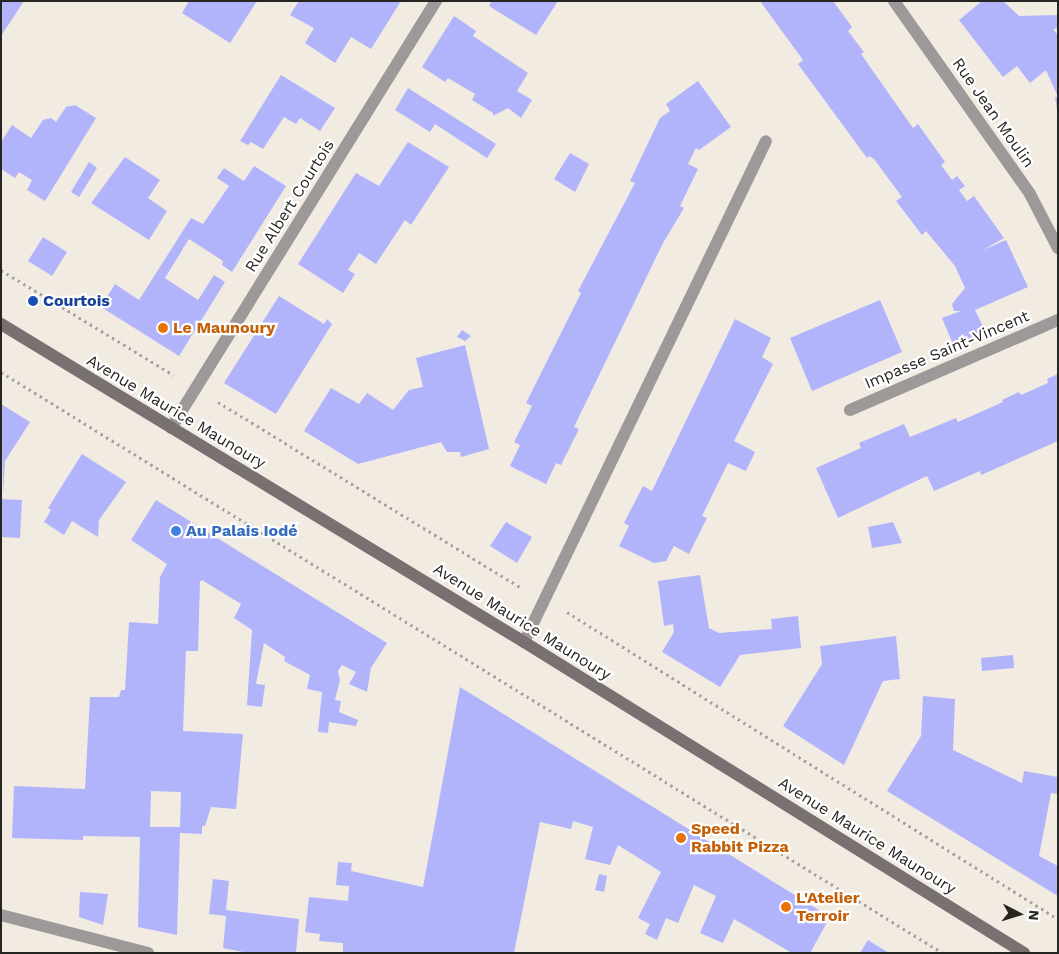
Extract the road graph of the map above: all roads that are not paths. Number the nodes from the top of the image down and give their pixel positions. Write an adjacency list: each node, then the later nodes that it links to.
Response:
1 (436, 1): 8 (street, Rue Albert Courtois)
2 (894, 1): 4 (street, Rue Jean Moulin)
3 (766, 141): 9 (street)
4 (1058, 248)
5 (1058, 320): 7 (street, Impasse Saint-Vincent)
6 (1, 324): 8 (main road, Avenue Maurice Maunoury)
7 (850, 410)
8 (171, 428): 9 (main road, Avenue Maurice Maunoury)
9 (524, 642): 12 (main road, Avenue Maurice Maunoury)
10 (1, 915): 11 (street)
11 (148, 953)
12 (1024, 953)

